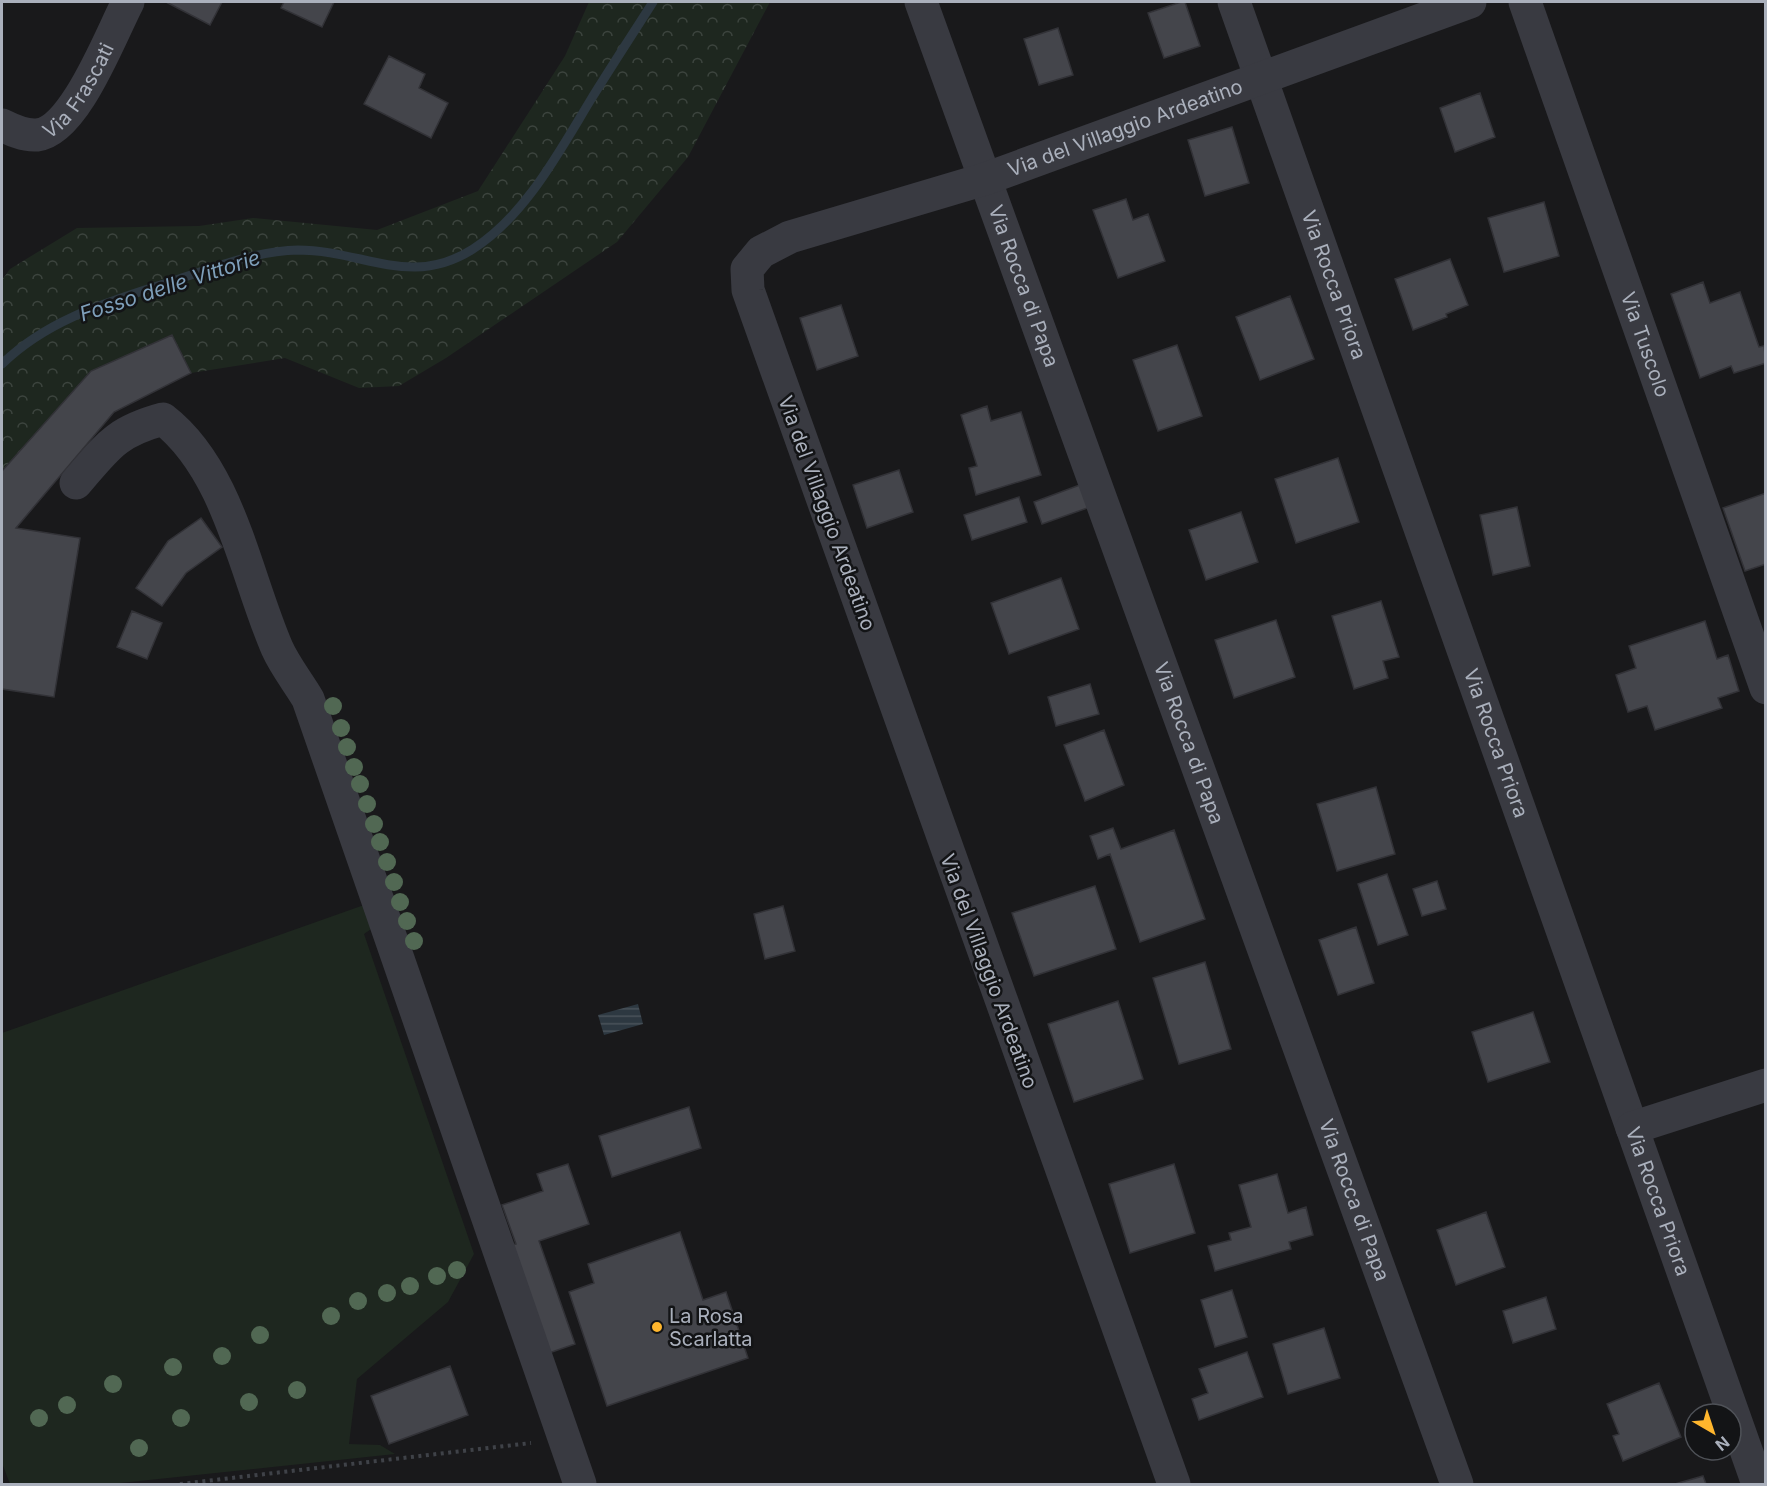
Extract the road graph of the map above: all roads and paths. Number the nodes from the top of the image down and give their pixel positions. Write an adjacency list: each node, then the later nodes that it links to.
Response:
1 (128, 2): 7 (street, Via Frascati)
2 (921, 2): 8 (street, Via Rocca di Papa)
3 (1234, 2): 6 (street, Via Rocca Priora)
4 (1470, 2): 6 (street, Via del Villaggio Ardeatino)
5 (1525, 2): 10 (street, Via Tuscolo)
6 (1261, 78): 8 (street, Via del Villaggio Ardeatino); 12 (street, Via Rocca Priora)
7 (2, 125)
8 (985, 179): 16 (street, Via del Villaggio Ardeatino); 17 (street, Via Rocca di Papa)
9 (76, 483): 13 (street)
10 (1766, 688)
11 (1766, 1085): 12 (street)
12 (1632, 1128): 18 (street, Via Rocca Priora)
13 (564, 1439): 14 (path); 15 (street)
14 (180, 1485)
15 (580, 1485)
16 (1174, 1485)
17 (1457, 1485)
18 (1758, 1485)

